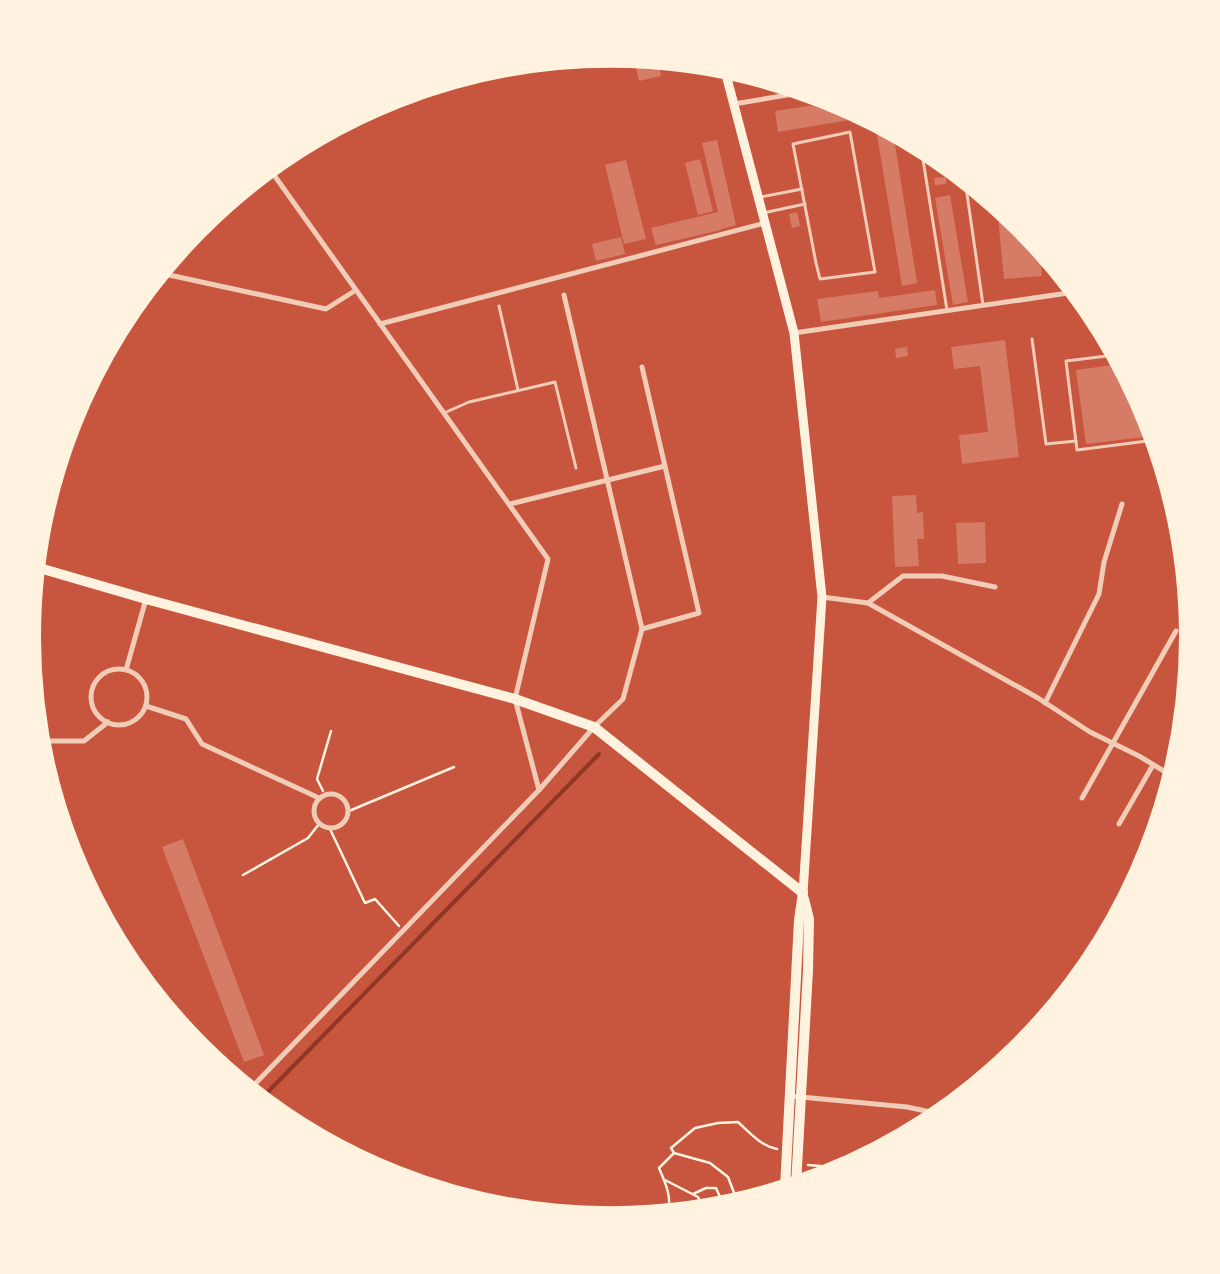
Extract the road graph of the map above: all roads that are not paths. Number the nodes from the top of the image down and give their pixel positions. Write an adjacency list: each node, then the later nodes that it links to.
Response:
1 (727, 77): 3 (main road)
2 (792, 94): 3 (street)
3 (734, 104): 8 (main road)
4 (923, 158): 18 (lane)
5 (273, 174): 13 (street)
6 (802, 189): 8 (lane); 9 (lane); 9 (lane)
7 (966, 189): 16 (lane)
8 (759, 198): 10 (main road)
9 (805, 204): 10 (lane)
10 (763, 213): 11 (main road)
11 (765, 223): 19 (street); 20 (main road)
12 (167, 275): 13 (street)
13 (356, 290): 19 (street)
14 (1068, 293): 16 (street)
15 (564, 295): 30 (street)
16 (984, 305): 18 (street)
17 (499, 306): 24 (lane)
18 (947, 310): 20 (street)
19 (380, 324): 25 (street)
20 (794, 333): 35 (main road)
21 (1032, 339): 26 (lane)
22 (1108, 356): 26 (lane)
23 (642, 367): 28 (street)
24 (518, 390): 25 (lane); 29 (lane)
25 (444, 413): 31 (street)
26 (1076, 441): 27 (lane)
27 (1148, 441)
28 (665, 466): 30 (street); 38 (street)
29 (576, 468)
30 (607, 480): 31 (street); 38 (street)
31 (510, 504): 41 (street)
32 (1122, 504): 42 (street)
33 (41, 569): 36 (highway)
34 (995, 587): 37 (street)
35 (822, 597): 37 (street); 54 (main road)
36 (146, 599): 40 (street); 41 (highway)
37 (868, 603): 42 (street)
38 (642, 629): 45 (street)
39 (1176, 632): 47 (street)
40 (126, 670): 43 (street); 44 (street)
41 (515, 699): 45 (highway); 50 (street)
42 (1045, 703): 47 (street)
43 (146, 706): 44 (street); 51 (street)
44 (108, 722): 46 (street)
45 (594, 727): 50 (street); 54 (highway)
46 (47, 741)
47 (1113, 744): 48 (street); 52 (street)
48 (1153, 764): 49 (street); 53 (street)
49 (1166, 772)
50 (539, 790): 55 (street)
51 (322, 796): 51 (street)
52 (1082, 798)
53 (1119, 824)
54 (803, 893): 56 (highway)
55 (254, 1085)
56 (796, 1097): 57 (street); 58 (highway); 59 (highway)
57 (930, 1112)
58 (796, 1178)
59 (785, 1182)

